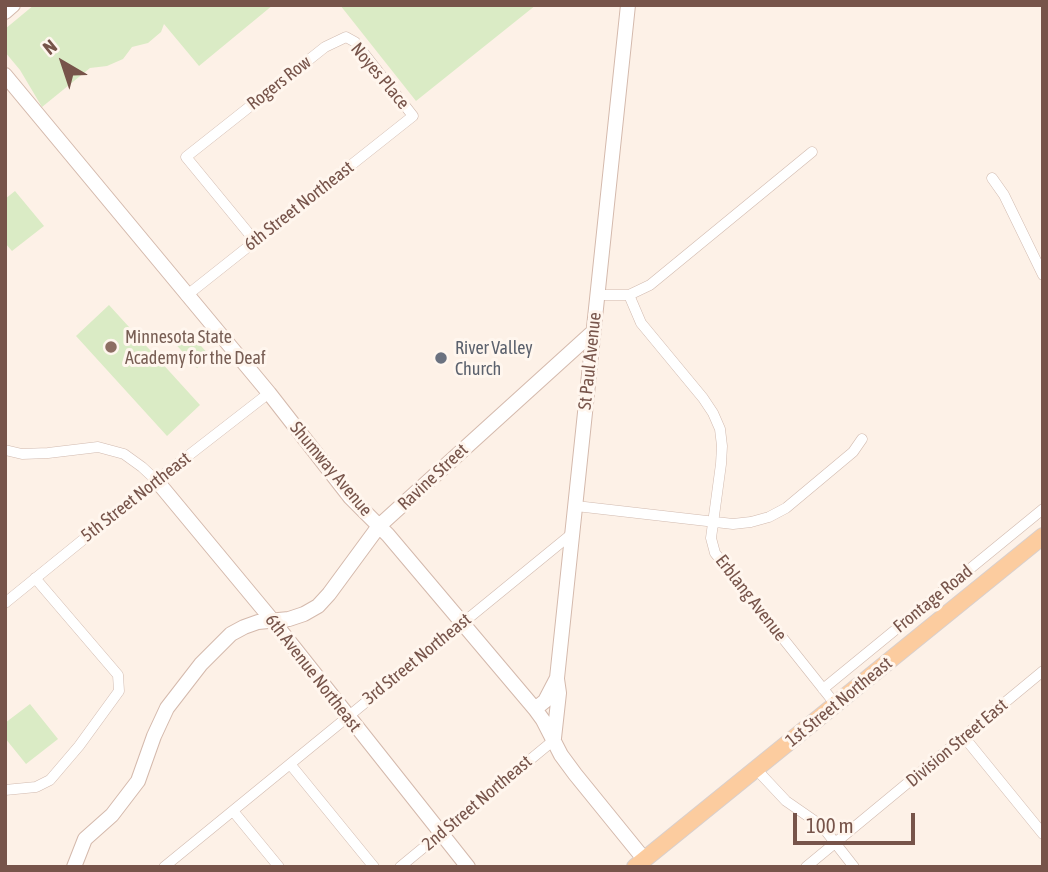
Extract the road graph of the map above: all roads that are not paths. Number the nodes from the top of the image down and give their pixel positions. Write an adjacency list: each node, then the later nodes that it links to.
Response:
1 (13, 5): 3 (street)
2 (628, 5): 11 (street, St Paul Avenue)
3 (5, 12)
4 (346, 37): 6 (street, Noyes Place); 9 (street, Rogers Row)
5 (5, 75): 13 (street, Shumway Avenue)
6 (413, 116): 9 (street, 6th Street Northeast)
7 (812, 152): 12 (street)
8 (992, 178): 10 (street)
9 (255, 241): 13 (street, 6th Street Northeast)
10 (1043, 275)
11 (597, 295): 12 (street); 14 (street, St Paul Avenue)
12 (629, 295): 21 (street, Erblang Avenue)
13 (186, 296): 15 (street, Shumway Avenue)
14 (593, 332): 19 (street, St Paul Avenue); 22 (street, Ravine Street)
15 (269, 393): 18 (street, 5th Street Northeast); 22 (street, Shumway Avenue)
16 (862, 439): 21 (street)
17 (5, 450): 18 (street)
18 (156, 481): 25 (street, 5th Street Northeast); 27 (street, 6th Avenue Northeast)
19 (576, 506): 21 (street); 23 (street, St Paul Avenue)
20 (1043, 509): 31 (street, Frontage Road)
21 (714, 522): 31 (street, Erblang Avenue)
22 (380, 526): 27 (street, Ravine Street); 28 (street, Shumway Avenue)
23 (574, 532): 28 (street, 3rd Street Northeast); 30 (street, St Paul Avenue)
24 (1043, 536): 32 (main road, 1st Street Northeast)
25 (35, 578): 26 (street, 5th Street Northeast); 39 (street)
26 (5, 603)
27 (273, 621): 34 (street, 6th Avenue Northeast); 45 (street, Ravine Street)
28 (463, 622): 33 (street, Shumway Avenue); 34 (street, 3rd Street Northeast)
29 (1043, 671): 35 (street, Division Street East)
30 (557, 678): 33 (street, St Paul Avenue); 36 (street)
31 (823, 689): 32 (street, Erblang Avenue)
32 (836, 705): 38 (main road, 1st Street Northeast)
33 (535, 709): 36 (street, Shumway Avenue)
34 (346, 716): 37 (street, 3rd Street Northeast); 41 (street, 6th Avenue Northeast)
35 (964, 737): 42 (street); 43 (street, Division Street East)
36 (554, 740): 41 (street, 2nd Street Northeast); 44 (street, Shumway Avenue)
37 (290, 764): 40 (street, 3rd Street Northeast); 48 (street)
38 (757, 769): 43 (street); 44 (main road, 1st Street Northeast)
39 (10, 790)
40 (233, 810): 46 (street, 3rd Street Northeast); 47 (street)
41 (441, 834): 49 (street, 2nd Street Northeast); 50 (street, 6th Avenue Northeast)
42 (1043, 834)
43 (835, 843): 51 (street, Division Street East); 52 (street)
44 (643, 864)
45 (74, 867)
46 (164, 867)
47 (279, 867)
48 (374, 867)
49 (400, 867)
50 (468, 867)
51 (806, 867)
52 (854, 867)

